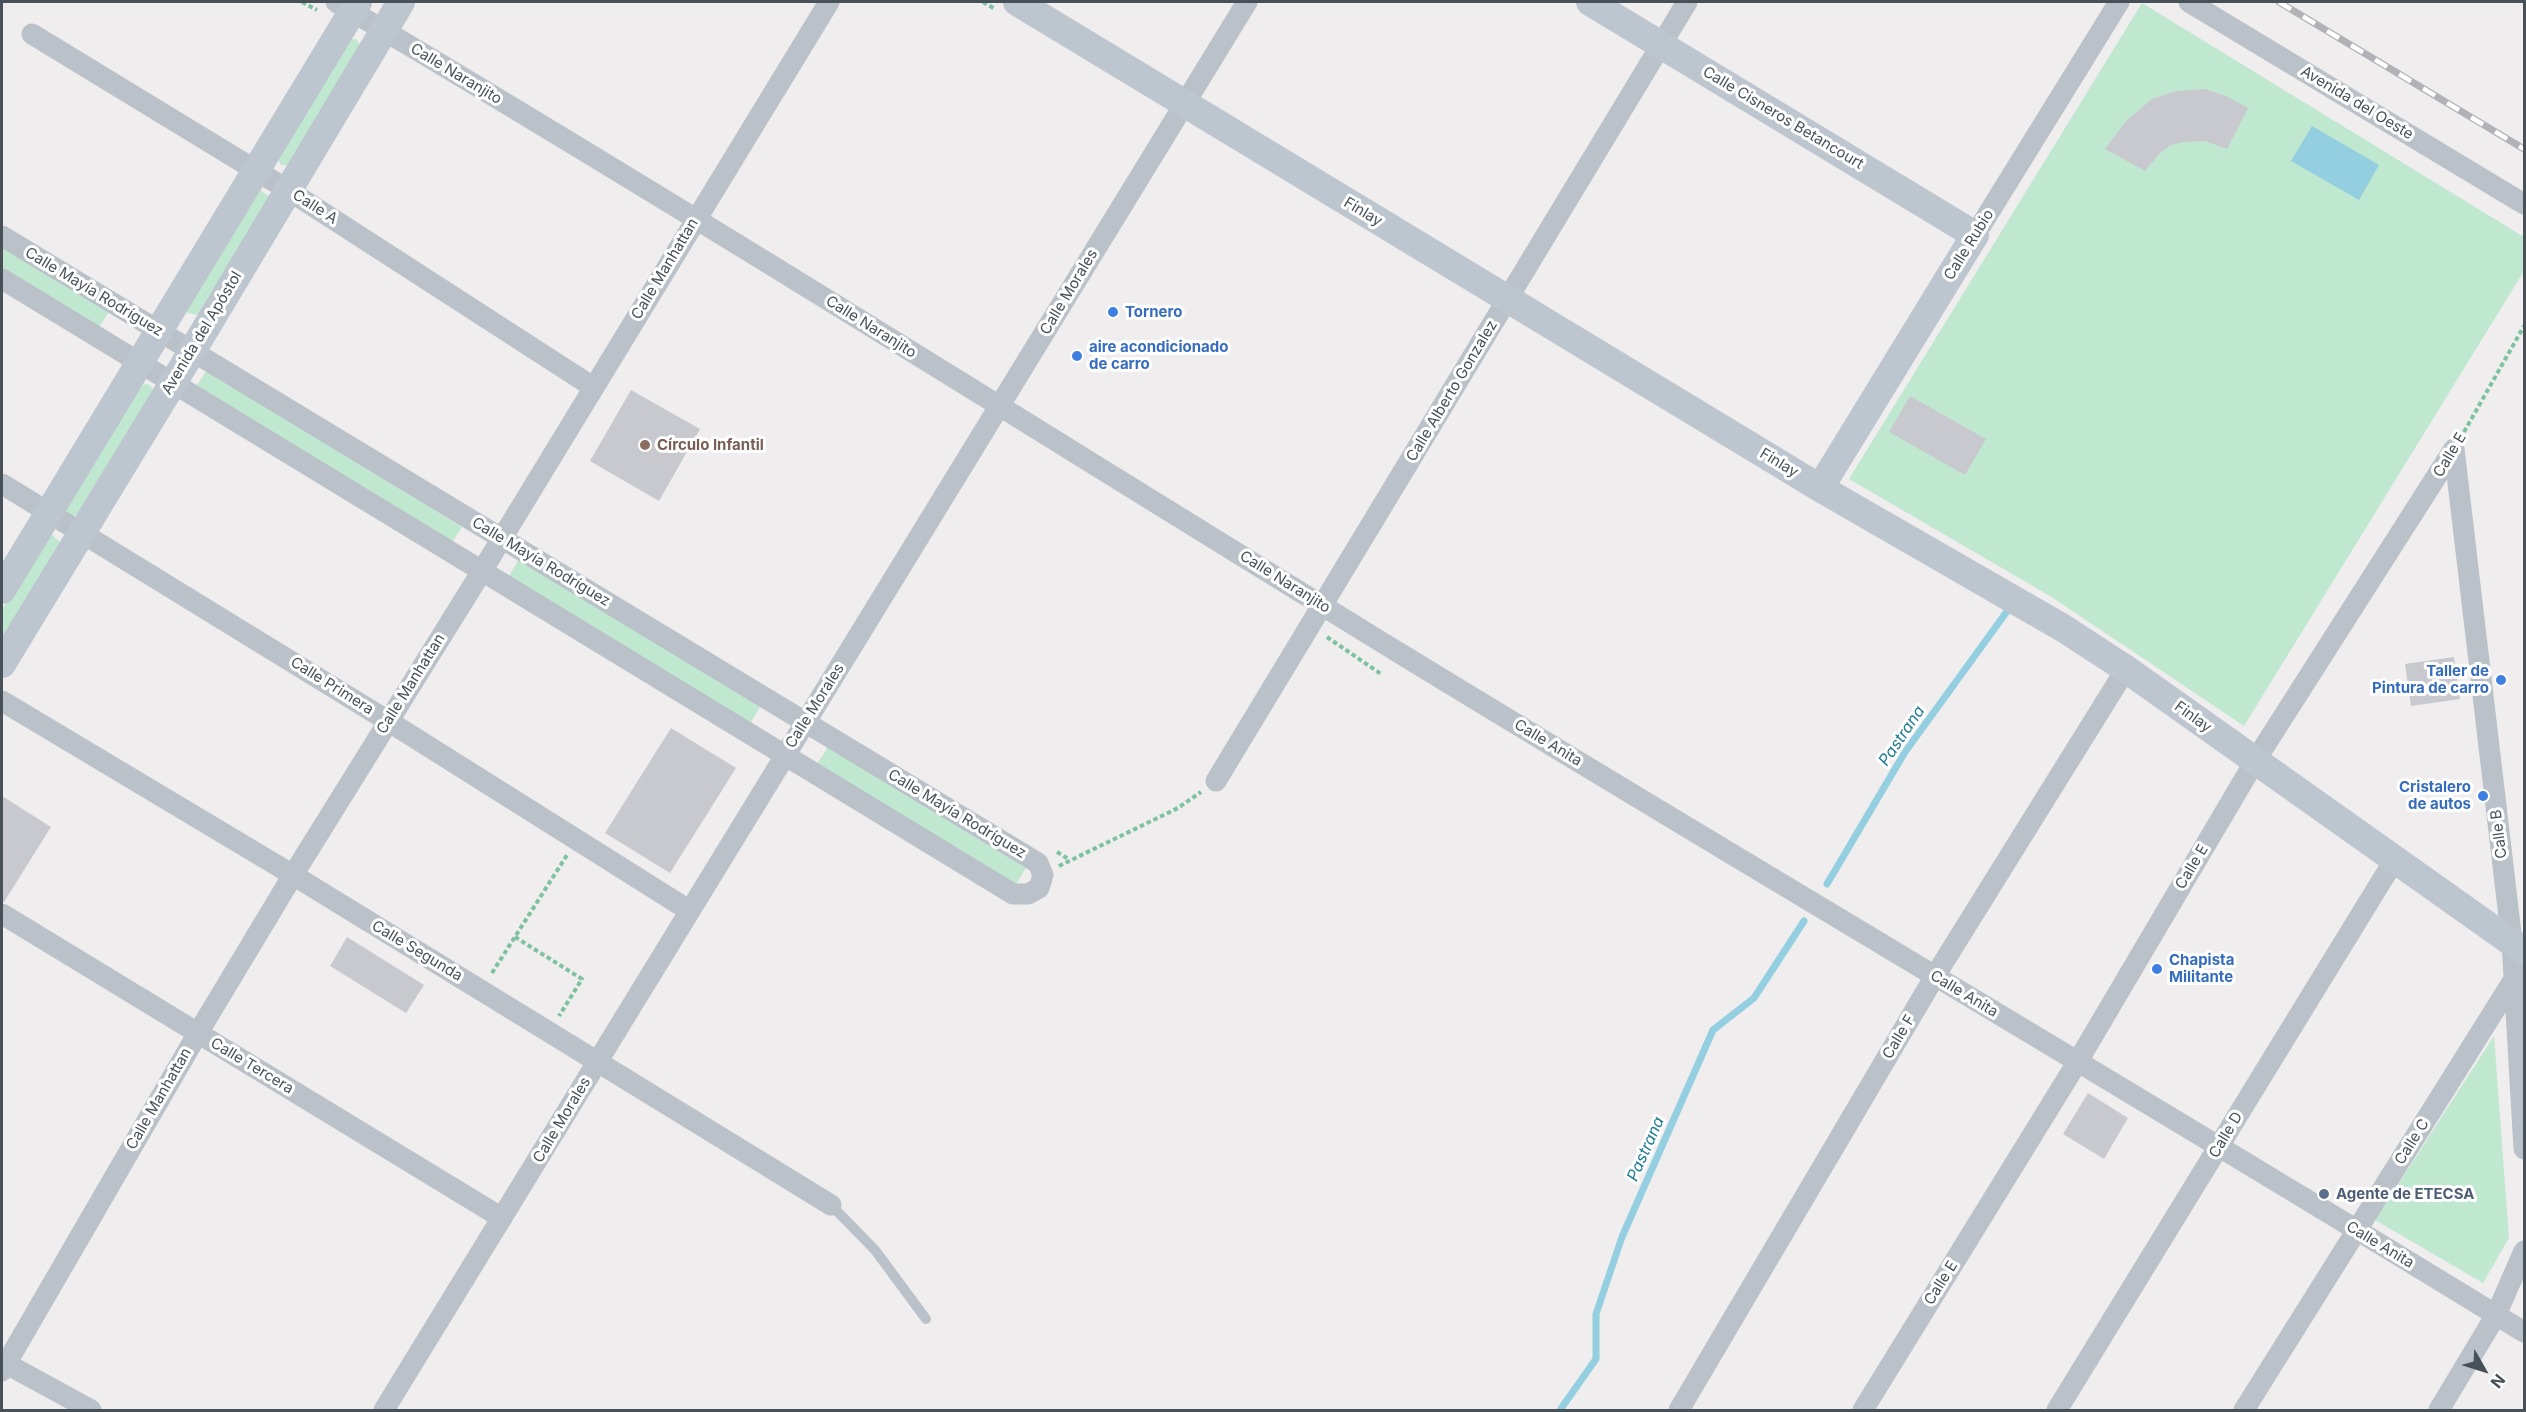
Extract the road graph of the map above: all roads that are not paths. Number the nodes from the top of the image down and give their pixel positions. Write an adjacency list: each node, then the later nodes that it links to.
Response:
1 (401, 2): 10 (street, Avenida del Apóstol)
2 (829, 2): 17 (street, Calle Manhattan)
3 (1017, 2): 13 (street, Finlay)
4 (1247, 2): 13 (street, Calle Morales)
5 (1590, 2): 12 (street, Calle Cisneros Betancourt)
6 (1687, 2): 12 (street, Calle Alberto Gonzalez)
7 (2119, 2): 18 (street, Calle Rubio)
8 (2189, 2): 16 (street, Avenida del Oeste)
9 (349, 5): 10 (street, Calle Naranjito); 14 (street)
10 (383, 30): 15 (street, Avenida del Apóstol); 17 (street, Calle Naranjito)
11 (32, 34): 14 (street, Calle A)
12 (1661, 45): 18 (street, Calle Cisneros Betancourt); 21 (street, Calle Alberto Gonzalez)
13 (1185, 103): 21 (street, Finlay); 27 (street, Calle Morales)
14 (256, 170): 15 (street, Calle A); 22 (street)
15 (288, 190): 23 (street, Avenida del Apóstol); 26 (street, Calle A)
16 (2524, 204)
17 (695, 219): 26 (street, Calle Manhattan); 27 (street, Calle Naranjito)
18 (1975, 235): 30 (street, Calle Rubio)
19 (2, 236): 22 (street, Calle Mayía Rodríguez)
20 (2, 279): 24 (street)
21 (1508, 299): 30 (street, Finlay); 36 (street, Calle Alberto Gonzalez)
22 (159, 331): 23 (street, Calle Mayía Rodríguez); 24 (street)
23 (192, 351): 25 (street, Avenida del Apóstol); 33 (street, Calle Mayía Rodríguez)
24 (139, 363): 25 (street); 31 (street)
25 (173, 383): 32 (street, Avenida del Apóstol); 34 (street)
26 (593, 387): 33 (street, Calle Manhattan)
27 (999, 406): 36 (street, Calle Naranjito); 42 (street, Calle Morales)
28 (2454, 449): 44 (street, Calle E); 50 (street, Calle B)
29 (2, 484): 31 (street, Calle Primera)
30 (1820, 488): 39 (street, Finlay)
31 (48, 512): 32 (street, Calle Primera); 35 (street)
32 (82, 533): 38 (street, Avenida del Apóstol); 41 (street, Calle Primera)
33 (501, 538): 34 (street, Calle Manhattan); 42 (street, Calle Mayía Rodríguez)
34 (482, 571): 41 (street, Calle Manhattan); 43 (street)
35 (2, 590)
36 (1323, 606): 37 (street, Calle Naranjito); 45 (street, Calle Alberto Gonzalez)
37 (1404, 656): 51 (street, Calle Anita)
38 (2, 664)
39 (2126, 669): 44 (street, Finlay); 51 (street, Calle F)
40 (2, 701): 47 (street, Calle Segunda)
41 (388, 721): 47 (street, Calle Manhattan); 48 (street, Calle Primera)
42 (806, 722): 43 (street, Calle Morales); 43 (street, Calle Mayía Rodríguez)
43 (785, 756): 48 (street, Calle Morales)
44 (2255, 761): 46 (street, Finlay); 54 (street, Calle E)
45 (1216, 781)
46 (2395, 859): 50 (street, Finlay); 55 (street, Calle D)
47 (292, 875): 52 (street, Calle Manhattan); 53 (street, Calle Segunda)
48 (690, 911): 53 (street, Calle Morales)
49 (2, 914): 52 (street, Calle Tercera)
50 (2519, 959): 56 (street, Calle B); 59 (street, Calle C)
51 (1935, 976): 54 (street, Calle Anita); 67 (street, Calle F)
52 (198, 1033): 58 (street, Calle Tercera); 64 (street, Calle Manhattan)
53 (598, 1062): 57 (street, Calle Segunda); 58 (street, Calle Morales)
54 (2078, 1062): 55 (street, Calle Anita); 68 (street, Calle E)
55 (2220, 1145): 59 (street, Calle Anita); 69 (street, Calle D)
56 (2524, 1149)
57 (831, 1205): 62 (lane)
58 (502, 1218): 66 (street, Calle Morales)
59 (2355, 1230): 61 (street, Calle Anita); 70 (street, Calle C)
60 (2524, 1251): 61 (street)
61 (2496, 1315): 63 (street, Calle Anita); 71 (street)
62 (926, 1319)
63 (2524, 1332)
64 (3, 1367): 65 (street)
65 (91, 1410)
66 (384, 1410)
67 (1679, 1410)
68 (1863, 1410)
69 (2057, 1410)
70 (2244, 1410)
71 (2439, 1410)

